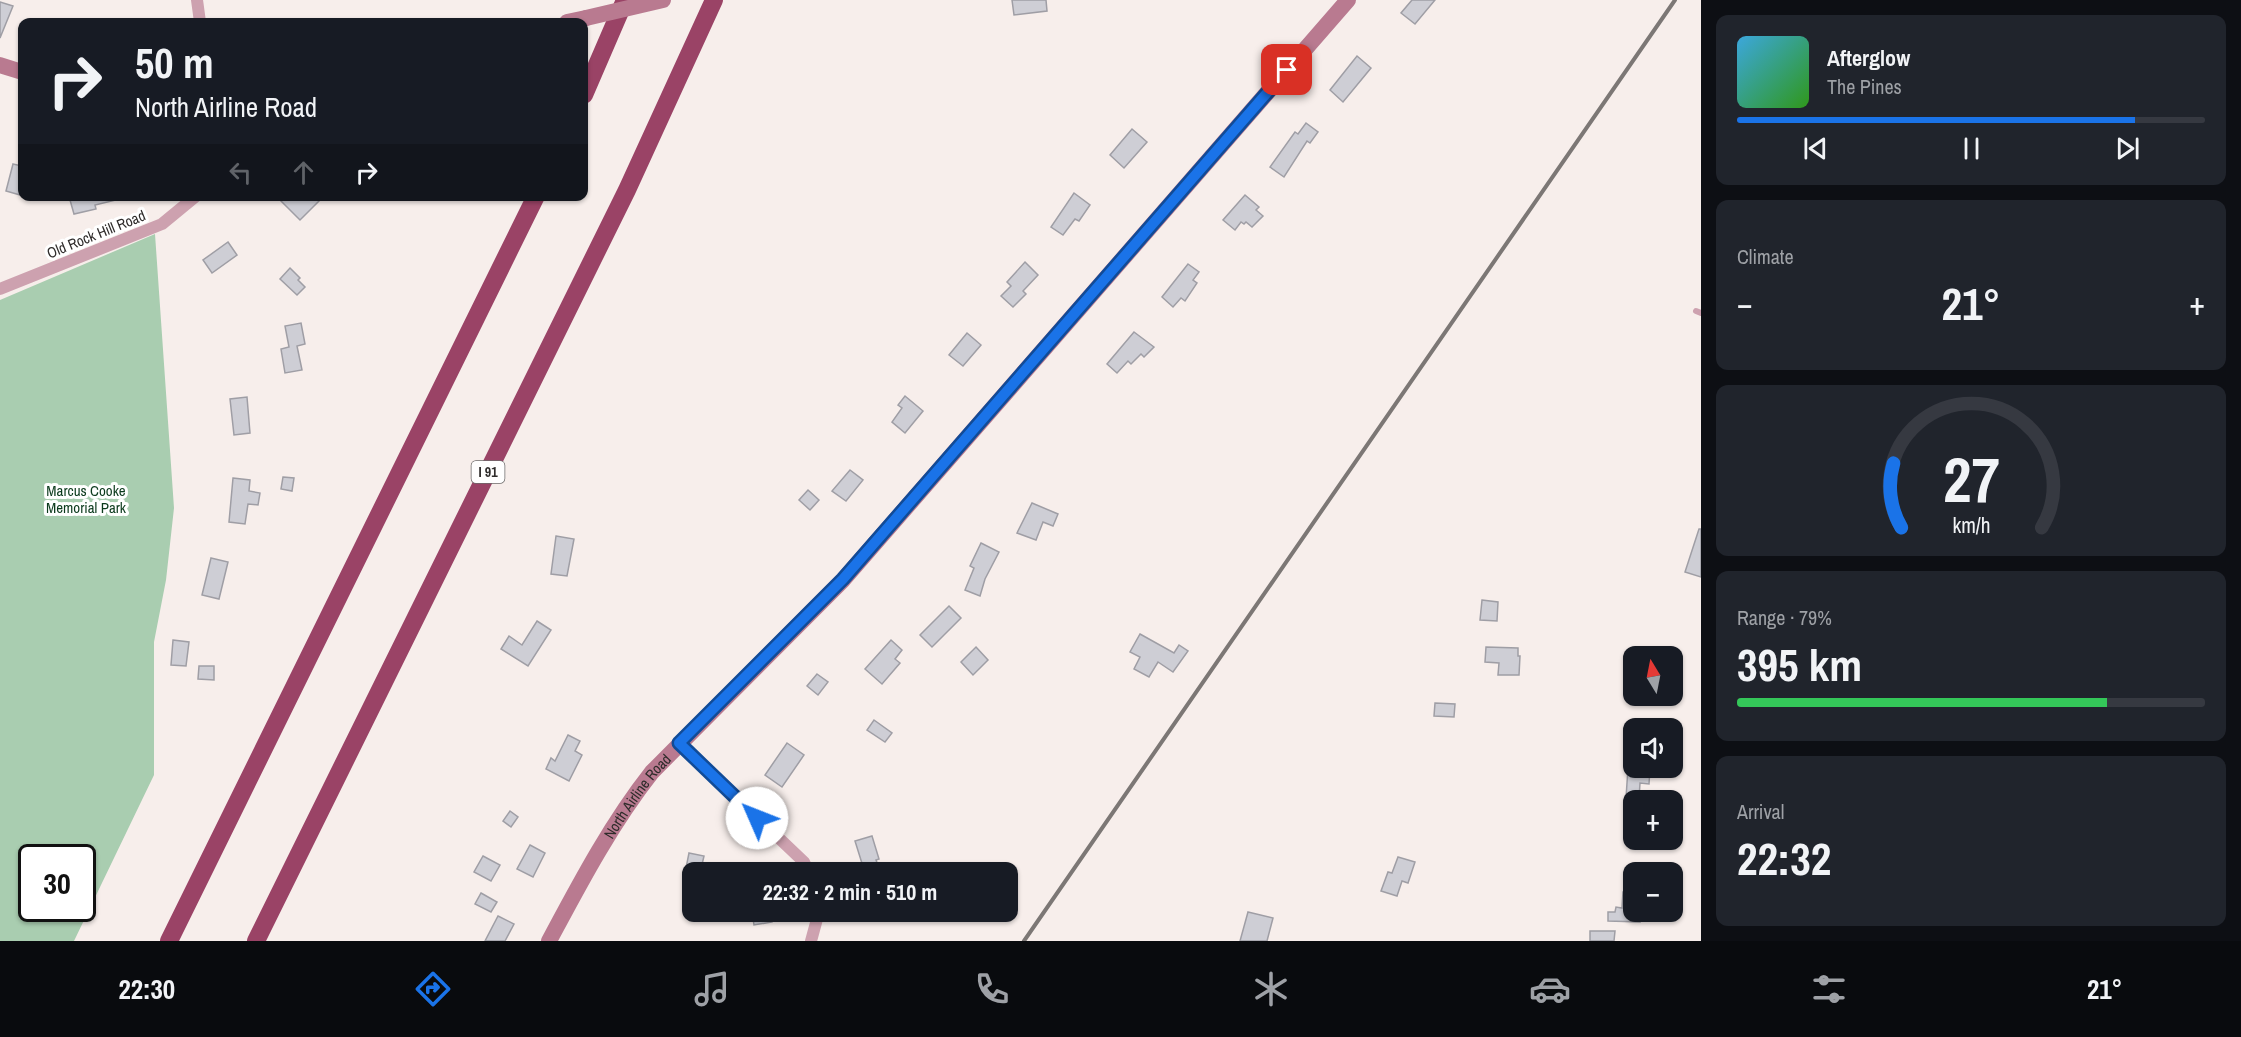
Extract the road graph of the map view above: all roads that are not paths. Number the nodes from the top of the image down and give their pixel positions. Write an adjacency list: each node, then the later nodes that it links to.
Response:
1 (197, 0): 6 (street)
2 (625, 0): 10 (highway)
3 (663, 0): 7 (main road, bridge)
4 (714, 0): 18 (highway, I 91)
5 (1348, 0): 14 (main road, North Airline Road)
6 (199, 18)
7 (586, 18)
8 (0, 65): 9 (main road)
9 (18, 71)
10 (588, 86)
11 (190, 201): 13 (street, Old Rock Hill Road)
12 (534, 201): 17 (highway)
13 (0, 289)
14 (679, 743): 15 (street); 19 (main road, North Airline Road)
15 (804, 862)
16 (817, 922): 20 (street)
17 (169, 941)
18 (256, 941)
19 (549, 941)
20 (811, 941)

